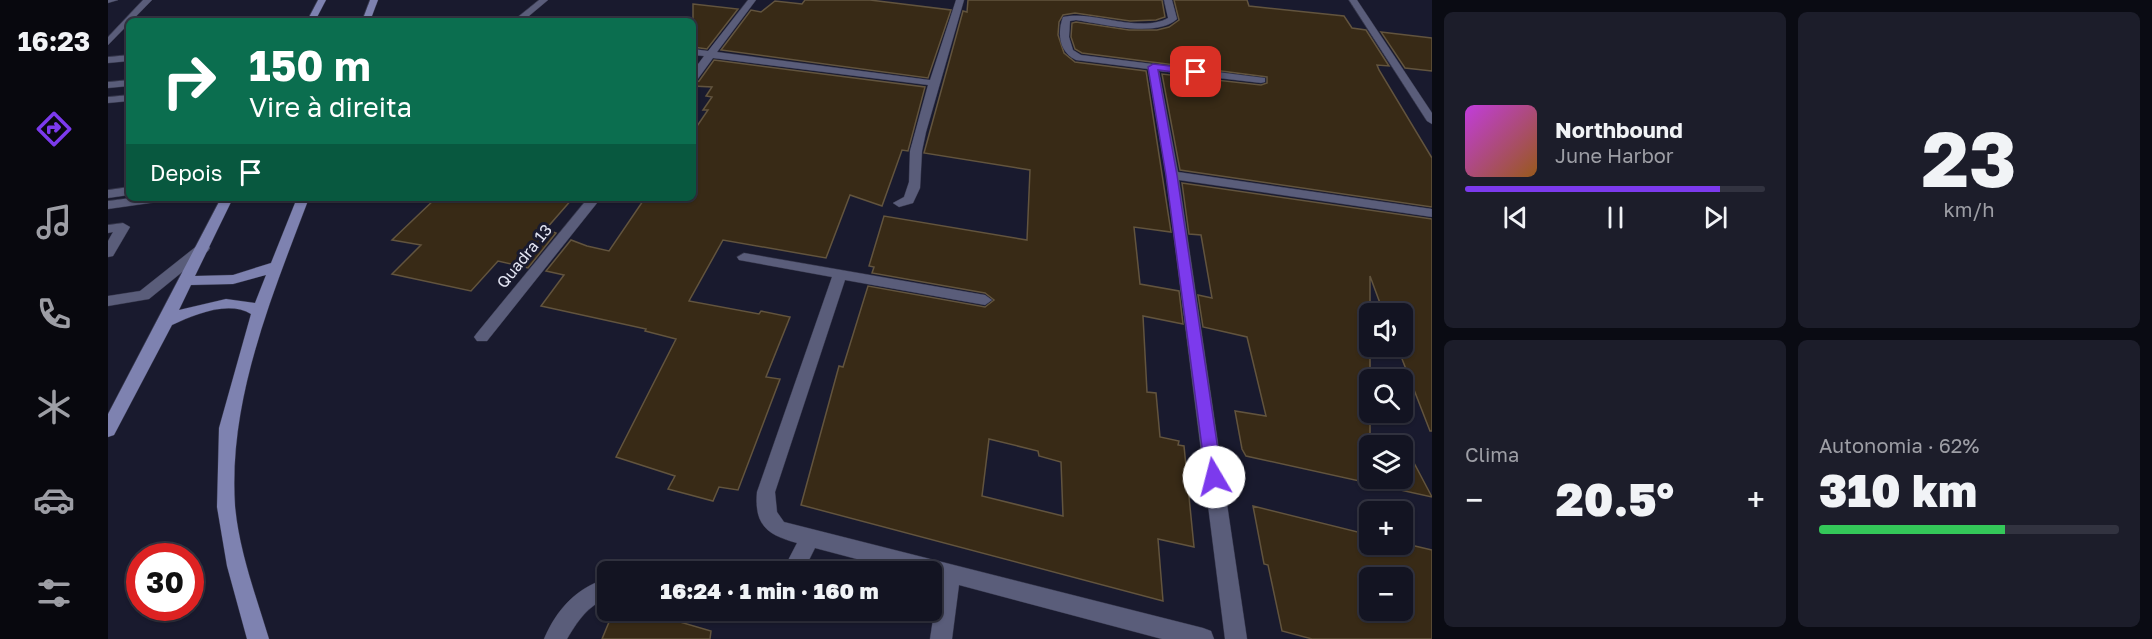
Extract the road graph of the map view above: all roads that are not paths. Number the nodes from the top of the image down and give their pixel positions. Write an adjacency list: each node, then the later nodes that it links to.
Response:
1 (108, 0): 2 (street)
2 (114, 0)
3 (148, 0): 11 (street)
4 (322, 0): 12 (main road)
5 (374, 0): 13 (main road)
6 (544, 0): 14 (street)
7 (752, 0): 18 (street)
8 (960, 0): 25 (street)
9 (1167, 0): 21 (street)
10 (1353, 0): 29 (street)
11 (131, 18)
12 (313, 18)
13 (367, 18)
14 (521, 18)
15 (126, 23): 16 (street)
16 (108, 42)
17 (696, 52): 18 (street)
18 (712, 55): 22 (street); 25 (street)
19 (126, 58): 20 (street)
20 (108, 60)
21 (1153, 67): 23 (street); 30 (street)
22 (696, 74)
23 (1261, 80)
24 (126, 82): 26 (street)
25 (933, 83): 37 (street)
26 (108, 85)
27 (126, 98): 28 (street)
28 (108, 100)
29 (1432, 121)
30 (1172, 175): 39 (street); 61 (street)
31 (126, 191): 32 (street)
32 (108, 194)
33 (136, 201): 38 (street)
34 (226, 201): 41 (main road)
35 (302, 201): 44 (main road)
36 (593, 201): 51 (street, Quadra 13)
37 (899, 203)
38 (108, 205)
39 (1432, 213)
40 (108, 230): 42 (street)
41 (203, 248): 46 (main road); 48 (street)
42 (108, 253)
43 (744, 257): 45 (street)
44 (277, 266): 46 (main road); 49 (main road)
45 (839, 276): 47 (street); 53 (street)
46 (187, 280): 50 (main road)
47 (985, 300)
48 (108, 301)
49 (259, 312): 50 (main road); 57 (main road)
50 (166, 321): 52 (main road)
51 (482, 337)
52 (108, 430)
53 (810, 538): 54 (street); 55 (street)
54 (798, 561)
55 (950, 574): 59 (street); 60 (street)
56 (597, 592): 58 (street)
57 (258, 639)
58 (555, 639)
59 (941, 639)
60 (1203, 639)
61 (1236, 639)

